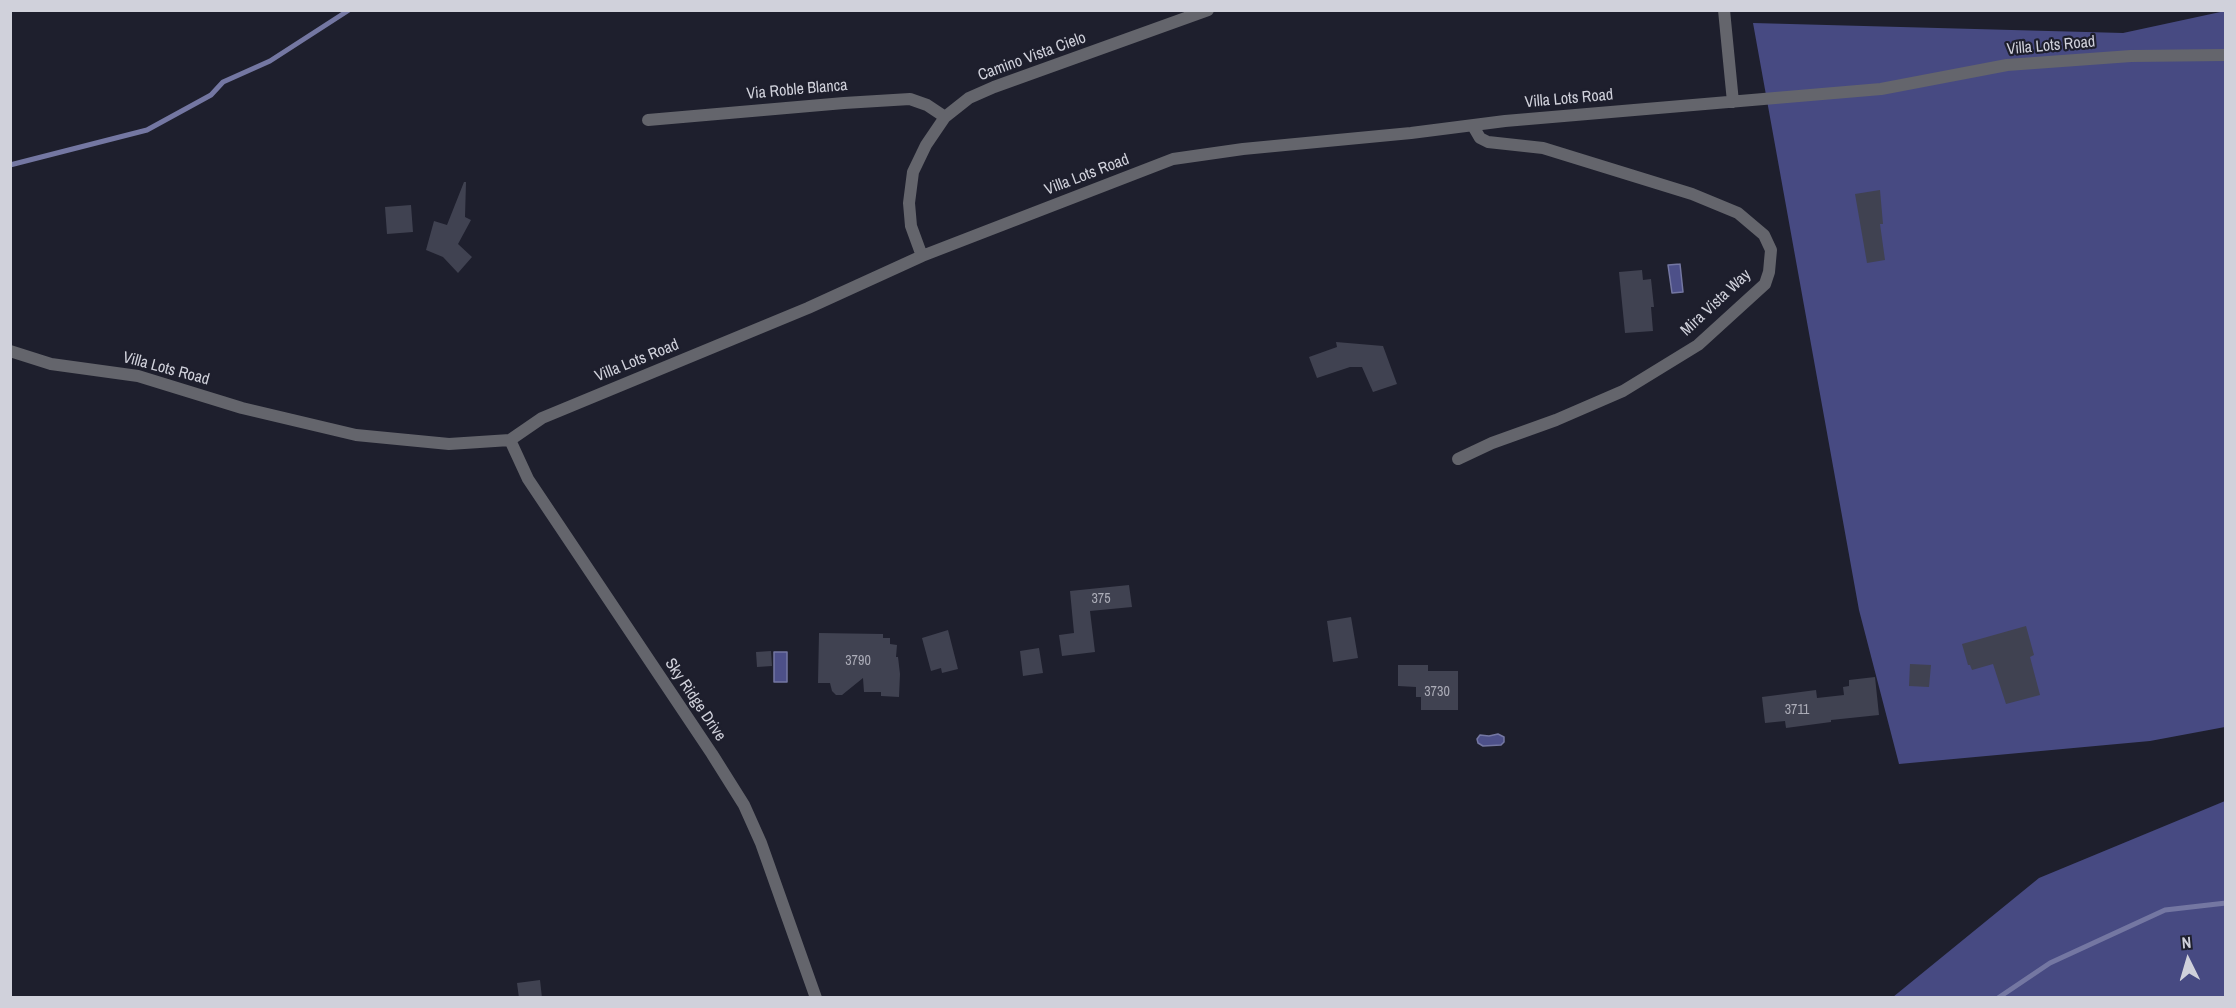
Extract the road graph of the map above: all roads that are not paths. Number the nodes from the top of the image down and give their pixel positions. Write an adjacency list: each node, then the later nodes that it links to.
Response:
1 (1208, 10): 5 (street, Camino Vista Cielo)
2 (1724, 10): 4 (street)
3 (2226, 55): 4 (street, Villa Lots Road)
4 (1733, 102): 7 (street, Villa Lots Road)
5 (945, 117): 6 (street, Via Roble Blanca); 8 (street, Camino Vista Cielo)
6 (648, 120)
7 (1473, 126): 8 (street, Villa Lots Road); 11 (street, Mira Vista Way)
8 (922, 256): 10 (street, Villa Lots Road)
9 (10, 351): 10 (street, Villa Lots Road)
10 (510, 440): 12 (street, Sky Ridge Drive)
11 (1458, 459)
12 (816, 998)

